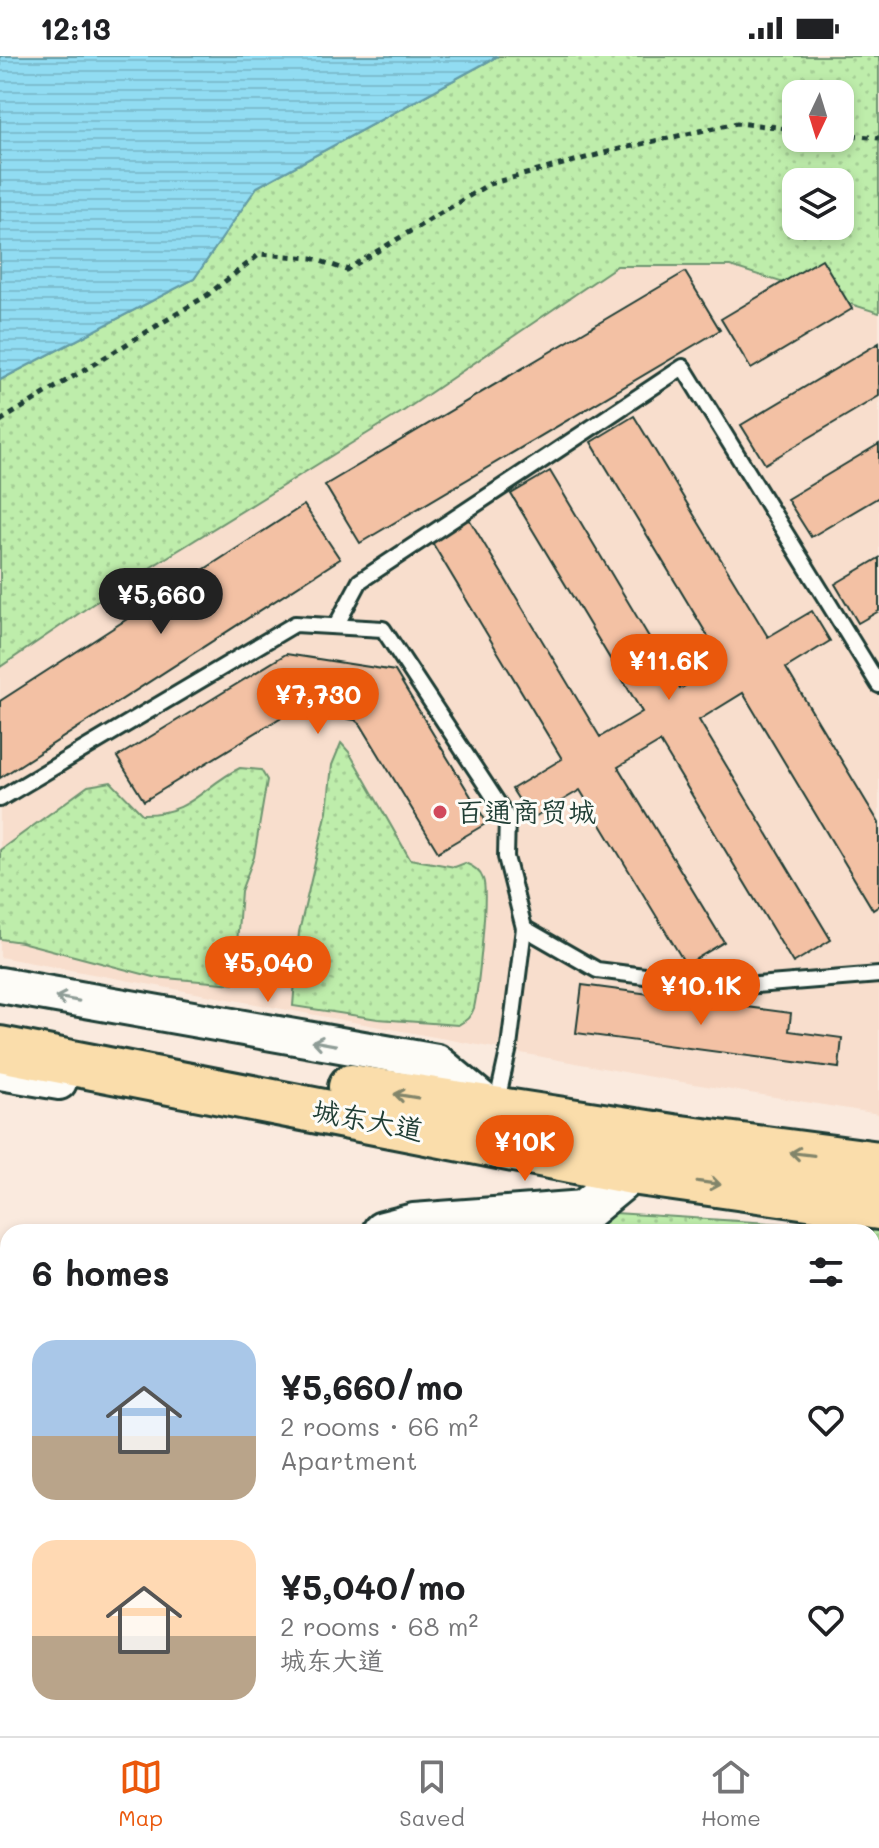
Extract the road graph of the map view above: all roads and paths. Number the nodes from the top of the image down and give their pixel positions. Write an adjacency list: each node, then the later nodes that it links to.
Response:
1 (782, 128): 4 (path)
2 (854, 135): 3 (path)
3 (879, 138)
4 (0, 421)
5 (336, 626): 6 (lane); 7 (lane); 8 (lane)
6 (879, 685)
7 (0, 799)
8 (524, 928): 9 (lane); 14 (lane)
9 (879, 975)
10 (0, 985): 14 (street, one-way to 10)
11 (0, 1018): 14 (main road, 城东大道, one-way to 11)
12 (0, 1049): 14 (main road, 城东大道)
13 (0, 1072): 14 (street)
14 (498, 1128): 15 (main road, 城东大道); 17 (main road, 城东大道)
15 (673, 1137): 16 (main road, 城东大道, one-way to 15); 17 (main road)
16 (879, 1164)
17 (632, 1172): 18 (main road, 城东大道, one-way to 18); 19 (main road)
18 (879, 1207)
19 (414, 1224)

